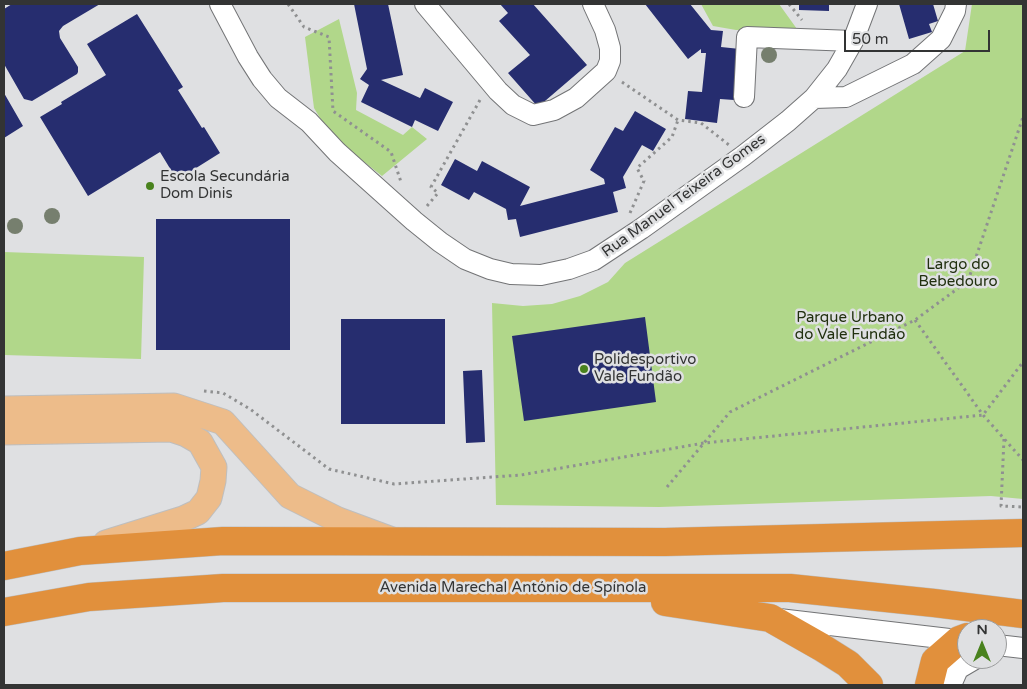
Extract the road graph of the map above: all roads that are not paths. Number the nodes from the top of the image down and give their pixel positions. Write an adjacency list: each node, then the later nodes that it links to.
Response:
1 (220, 4): 8 (street, Rua Manuel Teixeira Gomes)
2 (425, 4): 3 (street)
3 (593, 4)
4 (867, 4): 6 (street, Rua Manuel Teixeira Gomes)
5 (956, 4): 8 (street)
6 (853, 41): 7 (street); 8 (street, Rua Manuel Teixeira Gomes)
7 (744, 97)
8 (814, 98)
9 (4, 409): 12 (main road)
10 (4, 432): 13 (main road)
11 (1023, 532): 12 (highway)
12 (396, 542): 13 (highway)
13 (80, 551): 14 (highway)
14 (4, 566)
15 (577, 588): 16 (highway, Avenida Marechal António de Spínola); 17 (highway, Avenida Marechal António de Spínola); 18 (highway)
16 (4, 612)
17 (1023, 614)
18 (770, 618): 21 (street); 26 (highway)
19 (1023, 629): 20 (highway)
20 (1007, 637)
21 (957, 643)
22 (1007, 644): 23 (street)
23 (1023, 648)
24 (957, 649): 27 (highway)
25 (958, 669): 28 (street)
26 (870, 685)
27 (929, 685)
28 (951, 685)

